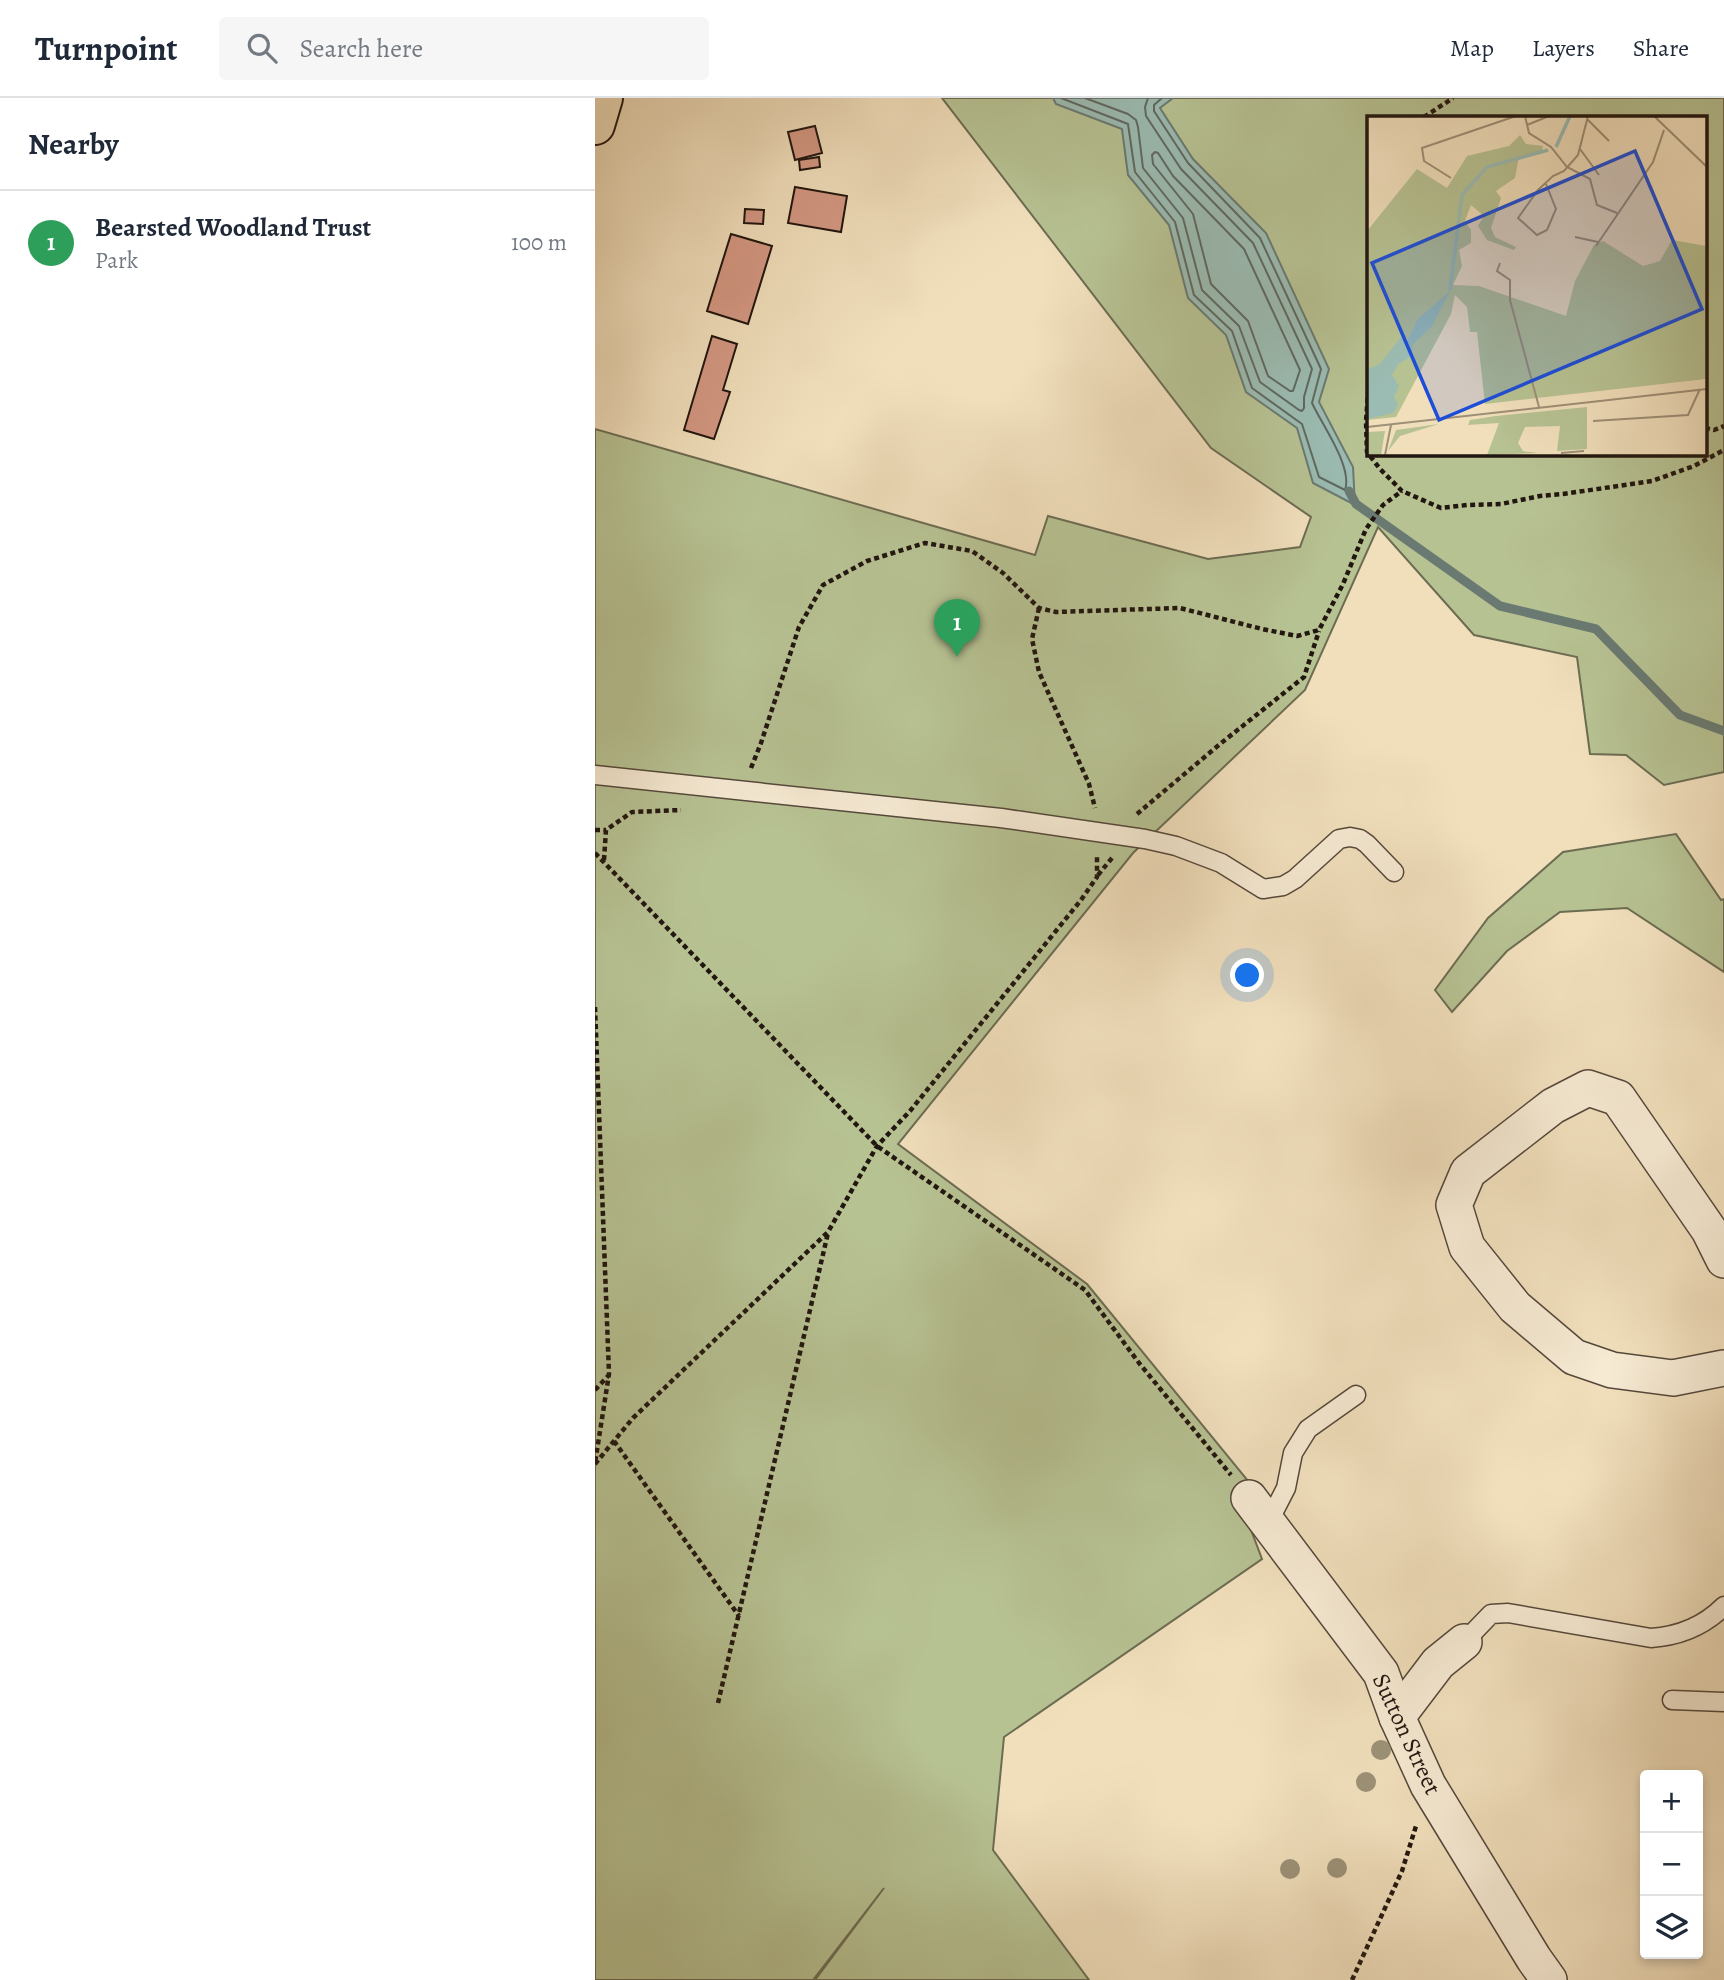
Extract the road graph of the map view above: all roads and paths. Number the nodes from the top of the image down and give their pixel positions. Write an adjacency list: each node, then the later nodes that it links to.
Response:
1 (603, 98): 4 (main road)
2 (1453, 98): 3 (path)
3 (1426, 116)
4 (595, 125)
5 (1367, 408): 9 (path)
6 (1724, 426): 7 (path)
7 (1707, 428)
8 (1724, 450): 11 (path)
9 (1367, 452)
10 (1369, 455): 11 (path)
11 (1402, 491): 13 (path)
12 (1039, 608): 13 (path); 15 (path); 19 (path)
13 (1319, 630): 20 (path)
14 (595, 775): 15 (lane)
15 (742, 790): 19 (lane)
16 (686, 810): 18 (path)
17 (595, 830): 18 (path)
18 (606, 830): 22 (path)
19 (1097, 832): 20 (lane); 24 (path)
20 (1125, 836): 23 (lane); 24 (path)
21 (595, 853): 22 (path)
22 (604, 860): 26 (path)
23 (1394, 872)
24 (1097, 877): 26 (path)
25 (595, 1007): 30 (path)
26 (877, 1146): 27 (path); 35 (path)
27 (828, 1232): 33 (path); 37 (path)
28 (1724, 1261): 29 (street)
29 (1724, 1368)
30 (609, 1374): 31 (path); 34 (path)
31 (595, 1391)
32 (1356, 1395): 35 (lane)
33 (614, 1441): 34 (path); 37 (path)
34 (595, 1464)
35 (1258, 1511): 42 (street, Sutton Street)
36 (1724, 1606): 38 (lane)
37 (739, 1616): 41 (path)
38 (1464, 1642): 42 (street)
39 (1672, 1700): 40 (lane)
40 (1724, 1702)
41 (718, 1703)
42 (1397, 1717): 43 (street, Sutton Street)
43 (1429, 1785): 44 (path); 45 (street, Sutton Street)
44 (1352, 1980)
45 (1549, 1980)

